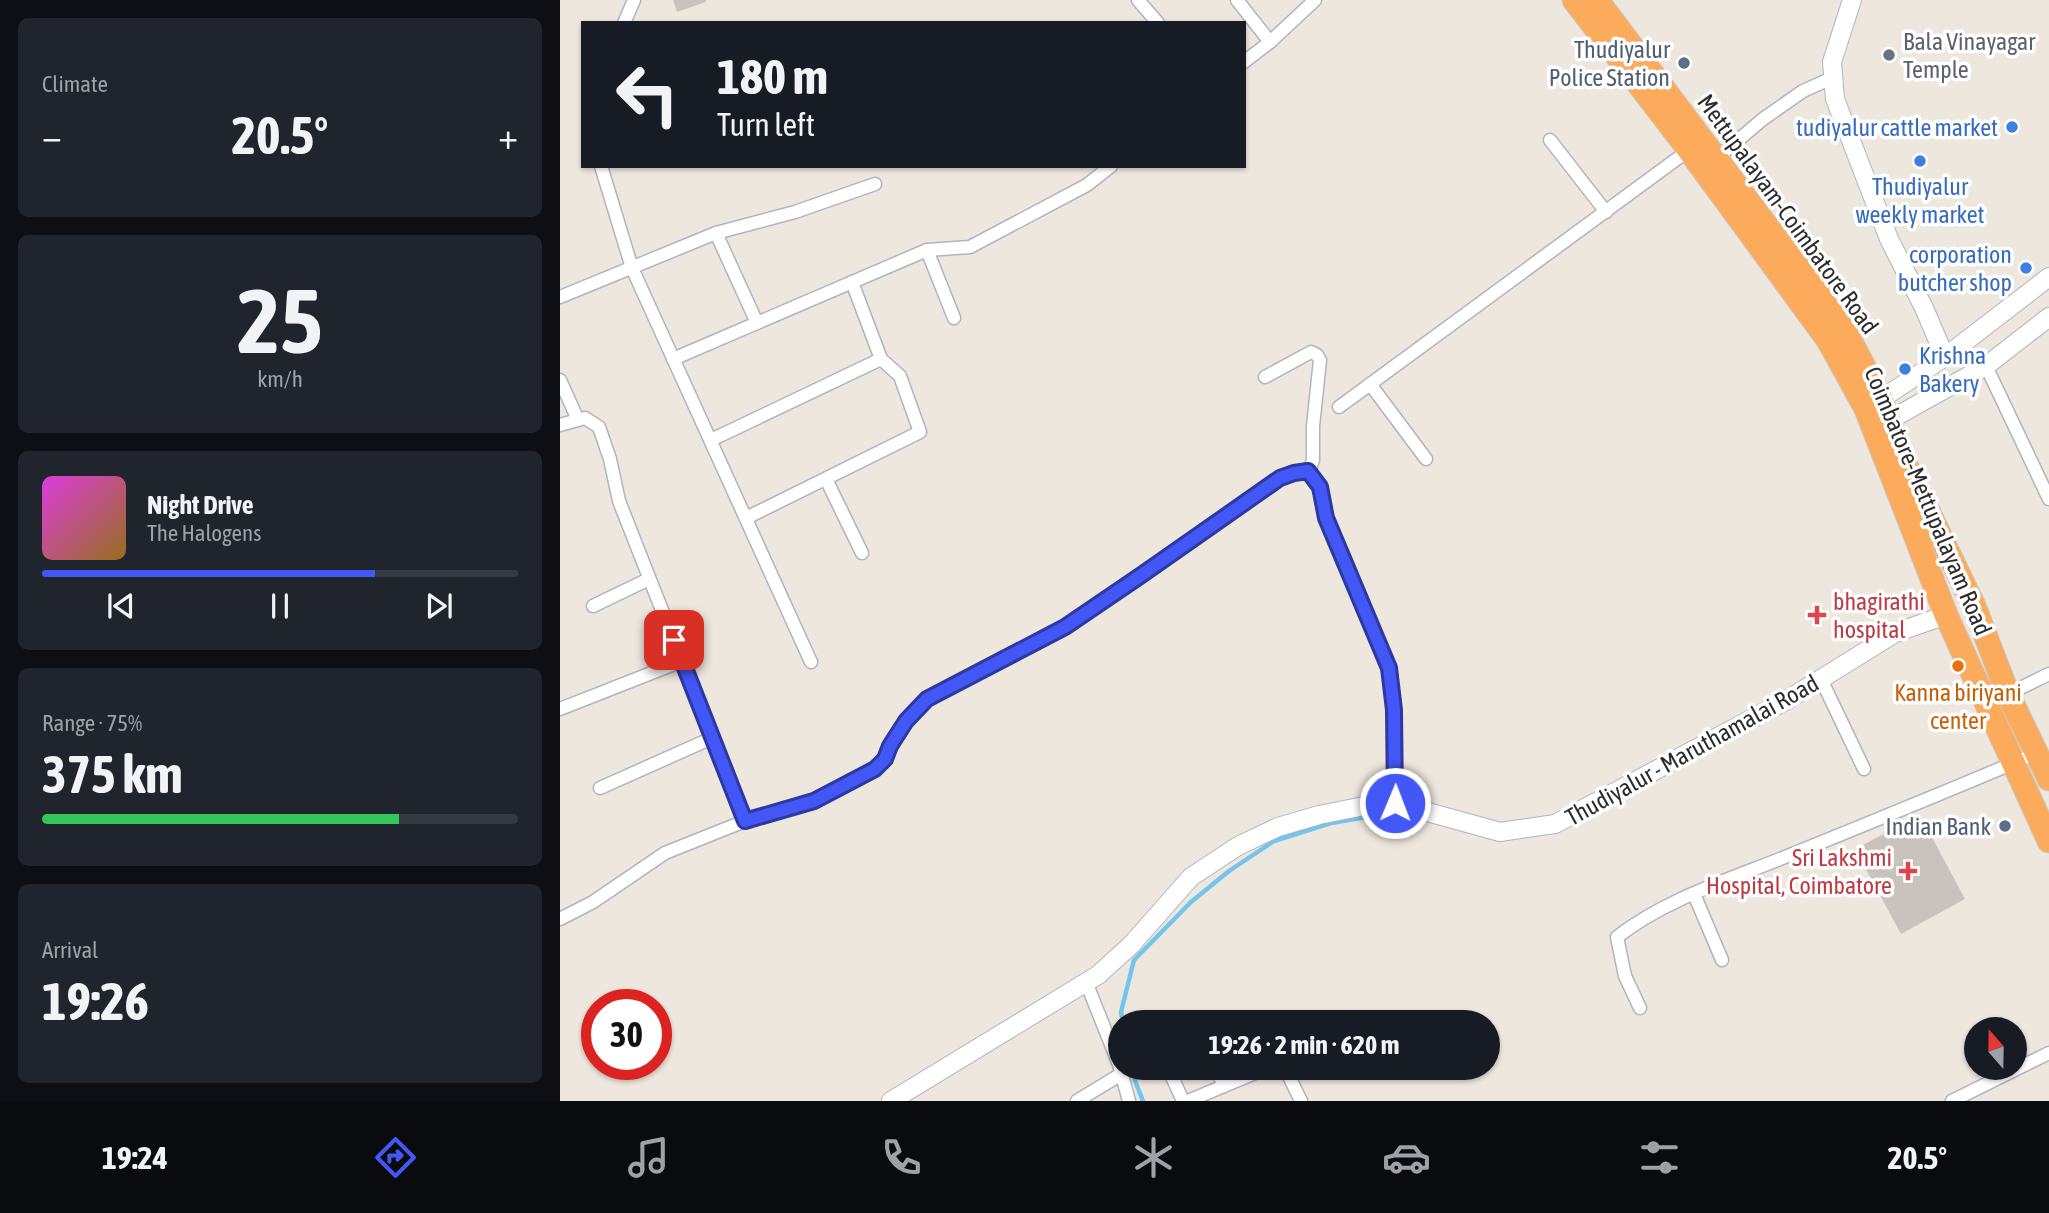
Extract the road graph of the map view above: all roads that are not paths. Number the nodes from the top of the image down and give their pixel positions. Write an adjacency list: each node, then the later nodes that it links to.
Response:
1 (634, 0): 8 (street)
2 (1138, 0): 9 (street)
3 (1237, 0): 10 (street)
4 (1315, 0): 10 (street)
5 (1574, 0): 14 (highway, Coimbatore-Mettupalayam Road)
6 (1597, 0): 15 (highway, Mettupalayam-Coimbatore Road)
7 (1852, 0): 12 (main road)
8 (625, 21)
9 (1156, 21)
10 (1270, 42): 11 (street)
11 (1246, 60)
12 (1832, 78): 15 (street); 29 (main road)
13 (1550, 140): 19 (street)
14 (1689, 150): 19 (street); 37 (highway, Coimbatore-Mettupalayam Road)
15 (1717, 158): 37 (highway, Mettupalayam-Coimbatore Road)
16 (602, 168): 22 (street)
17 (1109, 168): 21 (street)
18 (875, 184): 20 (street)
19 (1606, 212): 35 (street)
20 (716, 233): 22 (street); 28 (street)
21 (927, 250): 24 (street); 27 (street)
22 (632, 268): 25 (street); 30 (street)
23 (2049, 276): 29 (main road)
24 (852, 282): 28 (street); 31 (street)
25 (560, 297)
26 (2049, 317): 32 (main road)
27 (954, 318)
28 (757, 323): 30 (street)
29 (1945, 357): 37 (main road)
30 (673, 359): 40 (street)
31 (881, 359): 40 (street); 43 (street)
32 (1986, 366): 37 (main road); 44 (street)
33 (1265, 377): 42 (street)
34 (560, 380): 38 (street)
35 (1370, 384): 36 (street); 41 (street)
36 (1339, 407)
37 (1877, 414): 49 (highway, Coimbatore-Mettupalayam Road); 54 (highway, Mettupalayam-Coimbatore Road)
38 (578, 420): 39 (street); 47 (street)
39 (560, 425)
40 (711, 440): 45 (street)
41 (1426, 459)
42 (1308, 471): 62 (street); 63 (street)
43 (826, 479): 45 (street); 46 (street)
44 (2049, 499)
45 (746, 519): 51 (street)
46 (862, 552)
47 (649, 579): 48 (street); 50 (street)
48 (593, 607)
49 (1946, 615): 53 (main road, Thudiyalur - Maruthamalai Road); 58 (highway, Coimbatore-Mettupalayam Road)
50 (682, 661): 55 (street); 56 (street)
51 (811, 662)
52 (2049, 674): 54 (street)
53 (1821, 679): 59 (street); 62 (main road, Thudiyalur - Maruthamalai Road)
54 (2008, 694): 57 (highway, Mettupalayam-Coimbatore Road)
55 (560, 709)
56 (712, 738): 61 (street); 63 (street)
57 (2036, 753): 58 (street); 60 (highway, Mettupalayam-Coimbatore Road)
58 (2012, 764): 64 (highway, Coimbatore-Mettupalayam Road); 65 (street)
59 (1864, 769)
60 (2049, 779)
61 (600, 788)
62 (1395, 803): 68 (main road, Thudiyalur - Maruthamalai Road)
63 (745, 821): 66 (street)
64 (2049, 841)
65 (1694, 894): 67 (street); 69 (street)
66 (560, 919)
67 (1722, 960)
68 (1086, 982): 70 (street); 79 (main road, Thudiyalur - Maruthamalai Road)
69 (1640, 1008)
70 (1108, 1037)
71 (2049, 1053): 85 (street)
72 (1108, 1078): 80 (street)
73 (1124, 1080): 81 (street)
74 (1173, 1080): 82 (street)
75 (1221, 1080): 78 (street)
76 (1238, 1080): 78 (street)
77 (1291, 1080): 84 (street)
78 (1224, 1086): 83 (street)
79 (891, 1101)
80 (1077, 1101)
81 (1129, 1101)
82 (1183, 1101)
83 (1188, 1101)
84 (1301, 1101)
85 (1952, 1101)

